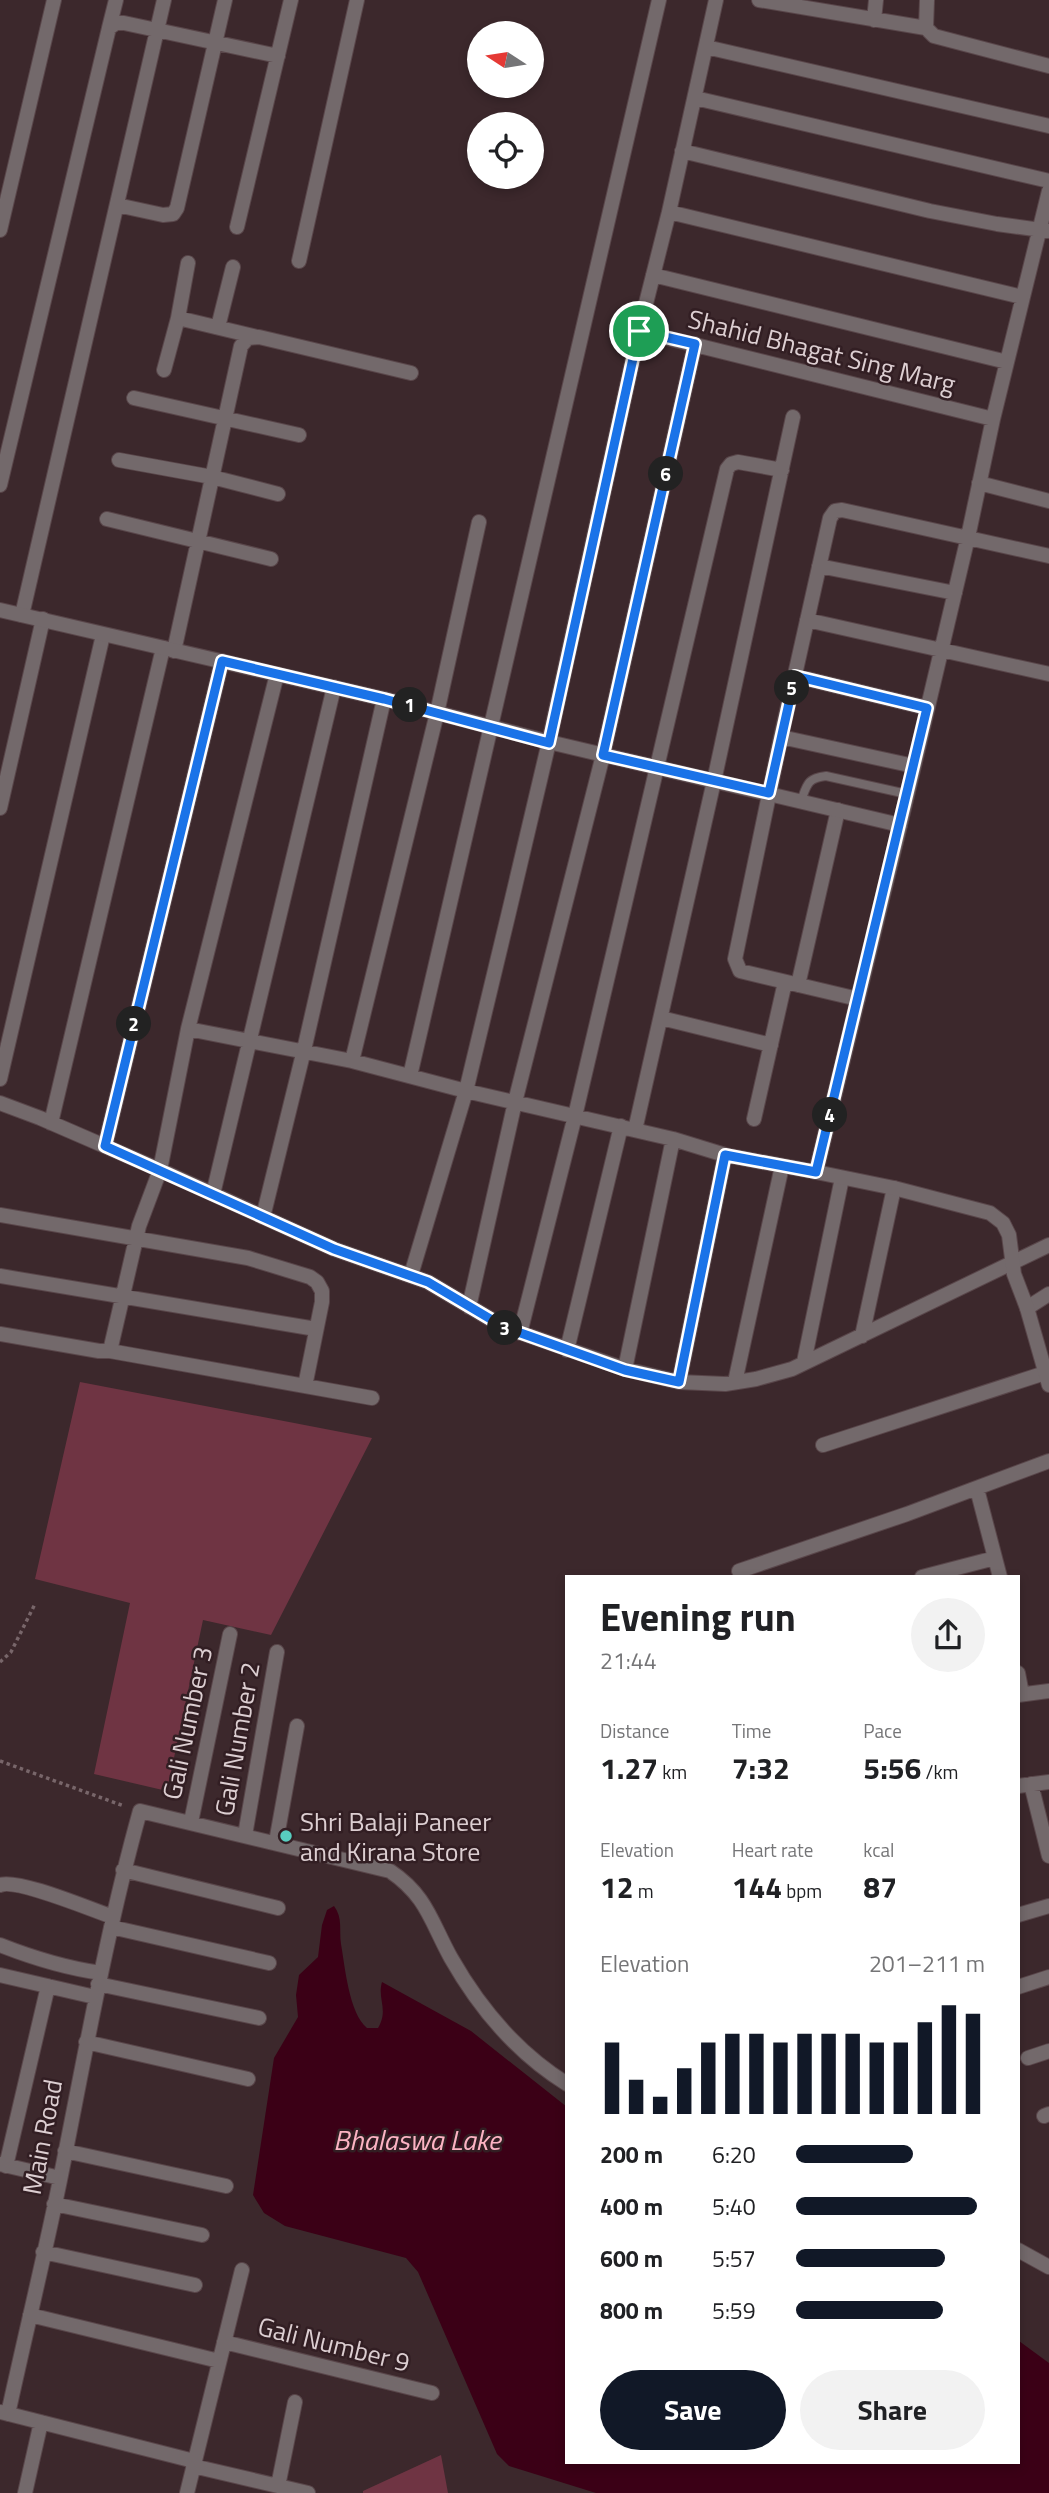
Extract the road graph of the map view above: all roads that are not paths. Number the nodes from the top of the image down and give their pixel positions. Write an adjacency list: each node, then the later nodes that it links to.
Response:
1 (54, 0): 29 (street)
2 (116, 0): 14 (street)
3 (164, 0): 16 (street)
4 (225, 0): 17 (street)
5 (291, 0): 19 (street)
6 (357, 0): 31 (street)
7 (659, 0): 79 (street)
8 (716, 0): 18 (street)
9 (876, 0): 13 (street)
10 (927, 0): 15 (street)
11 (768, 1): 12 (street)
12 (822, 6): 13 (street)
13 (874, 20): 15 (street)
14 (109, 28): 16 (street); 53 (street)
15 (926, 28): 20 (street)
16 (157, 31): 17 (street); 26 (street)
17 (215, 43): 19 (street); 26 (street)
18 (705, 47): 21 (street); 22 (street)
19 (278, 56): 28 (street)
20 (1049, 66)
21 (695, 98): 23 (street); 24 (street)
22 (1049, 126)
23 (682, 151): 27 (street); 30 (street)
24 (1049, 181)
25 (1049, 191): 30 (street)
26 (117, 205): 65 (street)
27 (669, 212): 34 (street); 35 (street)
28 (237, 227)
29 (0, 229)
30 (1044, 229): 35 (street)
31 (299, 261)
32 (188, 263): 36 (street)
33 (233, 267): 37 (street)
34 (653, 275): 38 (street); 41 (street)
35 (1022, 298): 41 (street)
36 (178, 318): 37 (street); 42 (street)
37 (218, 327): 39 (street)
38 (639, 331): 40 (street, Shahid Bhagat Sing Marg); 81 (street)
39 (259, 337): 43 (street); 46 (street)
40 (695, 344): 47 (street, Shahid Bhagat Sing Marg); 82 (street)
41 (1007, 362): 47 (street)
42 (164, 370)
43 (411, 373)
44 (134, 398): 46 (street)
45 (793, 417): 50 (street)
46 (225, 418): 48 (street); 51 (street)
47 (993, 419): 52 (street)
48 (299, 435)
49 (119, 460): 51 (street)
50 (782, 470): 84 (street); 85 (street)
51 (212, 477): 54 (street); 59 (street)
52 (979, 483): 55 (street); 58 (street)
53 (0, 485)
54 (278, 494)
55 (1049, 502)
56 (107, 519): 59 (street)
57 (479, 522): 78 (street)
58 (968, 537): 60 (street); 62 (street); 63 (street)
59 (198, 541): 61 (street); 69 (street)
60 (1049, 556)
61 (271, 559)
62 (819, 566): 63 (street); 67 (street)
63 (955, 593): 70 (street)
64 (0, 610): 65 (street)
65 (22, 615): 66 (street)
66 (43, 619): 68 (street); 89 (street)
67 (807, 620): 70 (street); 74 (street)
68 (103, 635): 69 (street); 101 (street)
69 (168, 649): 71 (street); 107 (street)
70 (941, 650): 73 (street); 77 (street)
71 (222, 661): 72 (street); 110 (street)
72 (276, 674): 75 (street); 95 (street)
73 (1049, 674)
74 (795, 676): 77 (street); 80 (street)
75 (334, 687): 76 (street); 96 (street)
76 (384, 699): 78 (street); 98 (street)
77 (927, 708): 83 (street)
78 (437, 713): 79 (street); 99 (street)
79 (491, 727): 81 (street); 100 (street)
80 (780, 737): 83 (street); 86 (street)
81 (549, 743): 82 (street); 102 (street)
82 (603, 755): 84 (street); 103 (street)
83 (914, 766): 87 (street)
84 (657, 768): 85 (street); 105 (street)
85 (714, 781): 86 (street); 94 (street)
86 (769, 793): 88 (street); 92 (street)
87 (907, 794): 88 (lane); 91 (street)
88 (801, 801): 90 (street)
89 (0, 808)
90 (838, 810): 91 (street); 92 (street)
91 (900, 825): 93 (street)
92 (792, 984): 93 (street); 97 (street)
93 (858, 999): 113 (street)
94 (660, 1018): 97 (street); 108 (street)
95 (188, 1029): 96 (street); 114 (street)
96 (247, 1041): 98 (street); 117 (street)
97 (771, 1045): 106 (street)
98 (304, 1050): 99 (street); 119 (street)
99 (352, 1061): 100 (street)
100 (410, 1076): 102 (street)
101 (0, 1079)
102 (466, 1091): 103 (street); 123 (street)
103 (515, 1102): 105 (street); 127 (street)
104 (0, 1103): 107 (street)
105 (575, 1116): 108 (street); 130 (street)
106 (754, 1119)
107 (51, 1122): 110 (street)
108 (628, 1128): 109 (street); 133 (street)
109 (673, 1139): 111 (street); 137 (street)
110 (105, 1146): 114 (street)
111 (725, 1155): 112 (street); 138 (street)
112 (782, 1166): 113 (street); 139 (street)
113 (816, 1172): 115 (street)
114 (158, 1175): 117 (street); 120 (street)
115 (842, 1178): 116 (street); 135 (street)
116 (894, 1188): 122 (street); 132 (street)
117 (213, 1195): 119 (street)
118 (0, 1215): 120 (street)
119 (263, 1217): 123 (street)
120 (136, 1239): 125 (street); 129 (street)
121 (1049, 1245): 122 (street)
122 (1013, 1268): 128 (street); 132 (street)
123 (411, 1275): 127 (street)
124 (0, 1276): 125 (street)
125 (122, 1294): 129 (street); 134 (street)
126 (1049, 1294): 128 (street)
127 (469, 1307): 130 (street)
128 (1027, 1308): 136 (street)
129 (316, 1329): 140 (street)
130 (520, 1333): 133 (street)
131 (0, 1334): 134 (street)
132 (862, 1336): 135 (street)
133 (567, 1350): 137 (street)
134 (110, 1351): 140 (street)
135 (804, 1362): 139 (street)
136 (1046, 1368): 142 (street)
137 (625, 1370): 138 (street)
138 (679, 1382): 139 (street)
139 (735, 1382)
140 (305, 1386): 141 (street)
141 (372, 1398)
142 (823, 1445)
143 (1049, 1461): 144 (street)
144 (977, 1489): 145 (street); 146 (street)
145 (995, 1558): 147 (street); 148 (street)
146 (739, 1570)
147 (930, 1575)
148 (999, 1575)
149 (230, 1634): 156 (street, Gali Number 3)
150 (277, 1652): 157 (street, Gali Number 2)
151 (1049, 1691): 152 (street)
152 (1020, 1694)
153 (298, 1726): 158 (street)
154 (1049, 1782): 155 (street)
155 (1025, 1785): 159 (street)
156 (191, 1822): 157 (street); 160 (street, Main Road)
157 (245, 1835): 158 (street)
158 (276, 1842): 178 (street)
159 (1049, 1856)
160 (123, 1870): 163 (street); 165 (street, Main Road)
161 (0, 1885): 165 (street)
162 (1049, 1906): 164 (street)
163 (278, 1908)
164 (1020, 1914)
165 (112, 1922): 167 (street); 170 (street, Main Road)
166 (0, 1945): 170 (street)
167 (269, 1964)
168 (0, 1975): 171 (street)
169 (1049, 1977): 172 (street)
170 (98, 1985): 171 (street); 173 (street); 174 (street, Main Road)
171 (48, 1986): 180 (street)
172 (1020, 1986)
173 (259, 2018)
174 (86, 2042): 177 (street); 179 (street, Main Road)
175 (1049, 2051): 176 (street)
176 (1028, 2058)
177 (248, 2080)
178 (565, 2082)
179 (65, 2151): 181 (street, Main Road); 182 (street)
180 (3, 2165): 181 (street)
181 (60, 2178): 183 (street, Main Road)
182 (226, 2186)
183 (54, 2204): 184 (street); 186 (street, Main Road)
184 (202, 2235)
185 (1020, 2251): 187 (street)
186 (43, 2252): 189 (street); 190 (street, Main Road)
187 (1046, 2263)
188 (242, 2270): 191 (street)
189 (195, 2285)
190 (30, 2315): 192 (street); 195 (street, Main Road)
191 (224, 2343): 192 (street); 193 (street, Gali Number 9)
192 (219, 2361): 197 (street)
193 (432, 2393)
194 (295, 2402): 198 (street)
195 (4, 2413): 196 (street)
196 (41, 2422): 197 (street); 199 (street)
197 (194, 2463): 198 (street); 200 (street)
198 (278, 2486): 201 (street)
199 (25, 2493)
200 (187, 2493)
201 (308, 2493)

